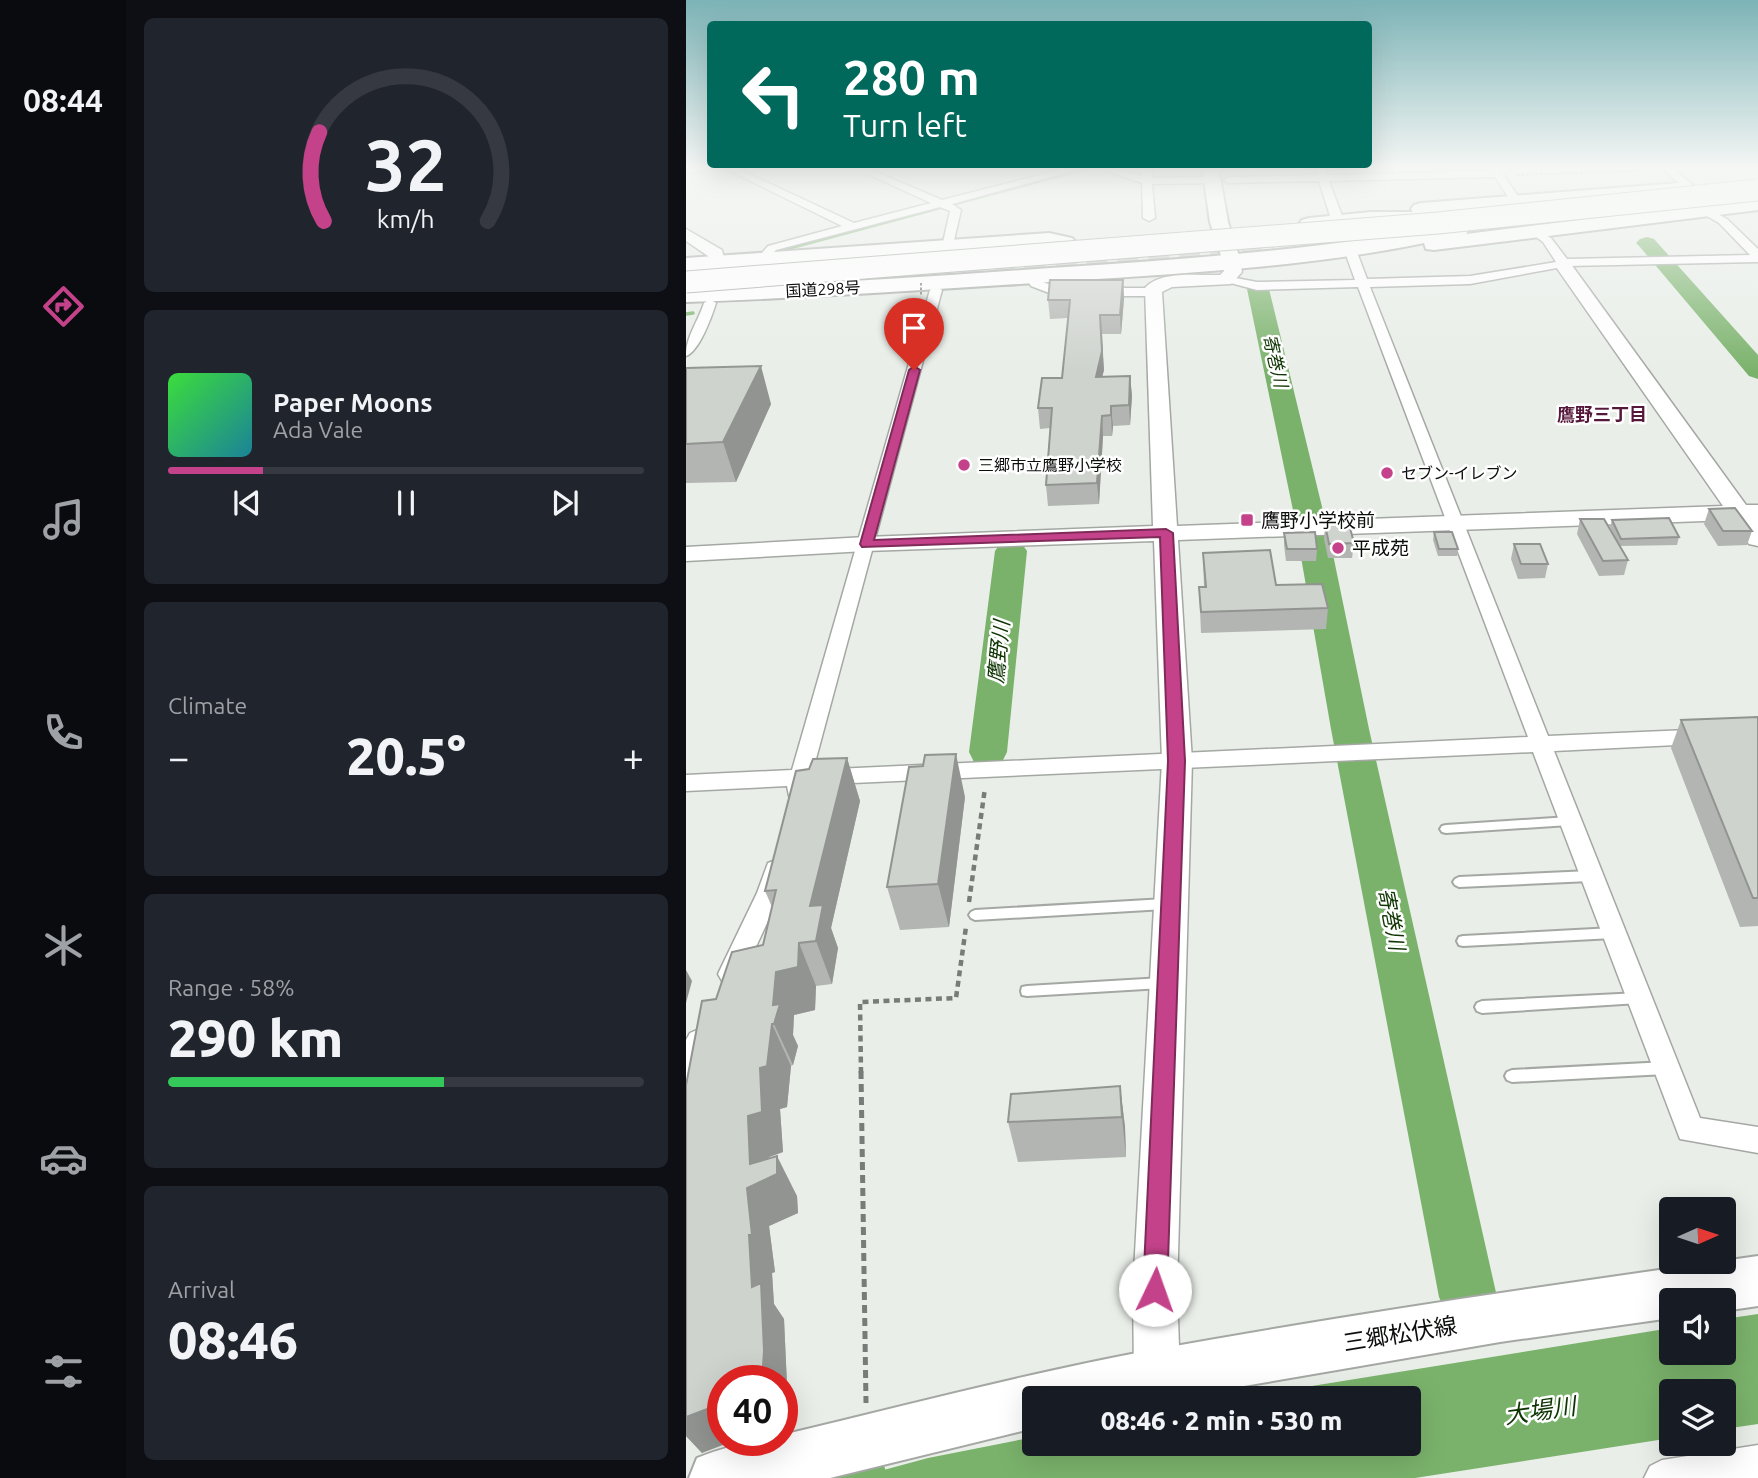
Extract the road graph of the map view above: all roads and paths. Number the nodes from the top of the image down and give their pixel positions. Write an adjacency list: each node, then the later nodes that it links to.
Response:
1 (687, 235): 19 (street)
2 (819, 235): 17 (street)
3 (952, 235): 22 (street)
4 (1161, 235): 14 (highway)
5 (1229, 235): 23 (main road)
6 (1243, 235): 22 (highway, bridge)
7 (1290, 235): 26 (highway, bridge)
8 (1356, 235): 31 (highway, bridge)
9 (1422, 235): 15 (highway, 国道298号)
10 (1430, 235): 22 (highway, bridge)
11 (1500, 235): 15 (highway)
12 (1540, 235): 20 (street)
13 (1736, 235): 18 (street)
14 (1065, 242): 16 (highway); 22 (highway)
15 (1345, 253): 23 (highway, 国道298号); 28 (street)
16 (903, 256): 22 (highway); 24 (highway)
17 (763, 259): 19 (highway); 22 (highway)
18 (1757, 259): 20 (street)
19 (716, 262): 21 (highway)
20 (1563, 264): 28 (street); 35 (street)
21 (686, 265)
22 (943, 267): 26 (highway, 国道298号); 27 (highway); 29 (highway); 31 (highway, 国道298号); 32 (highway); 39 (street)
23 (1228, 270): 25 (highway, 国道298号); 28 (street); 30 (street)
24 (686, 272)
25 (1108, 272): 27 (highway); 29 (highway, 国道298号)
26 (686, 280)
27 (1035, 283): 30 (street)
28 (1363, 283): 36 (street)
29 (837, 288): 31 (highway, 国道298号)
30 (1153, 292): 37 (street)
31 (686, 293)
32 (710, 303): 33 (highway); 34 (street)
33 (686, 305)
34 (686, 352)
35 (1749, 512): 36 (street); 38 (street)
36 (1455, 523): 37 (street); 42 (street)
37 (1166, 533): 39 (street); 43 (street)
38 (1758, 539)
39 (866, 544): 40 (street); 45 (street)
40 (686, 554)
41 (1758, 734): 42 (street)
42 (1539, 744): 43 (street); 48 (street)
43 (1177, 761): 44 (street); 53 (street)
44 (987, 769): 45 (street); 54 (path)
45 (801, 778): 46 (street); 47 (street)
46 (686, 783)
47 (794, 803)
48 (1569, 821): 49 (lane); 51 (street)
49 (1446, 829)
50 (779, 855): 59 (street)
51 (1590, 876): 52 (lane); 55 (street)
52 (1459, 882)
53 (1172, 904): 54 (lane); 57 (street)
54 (970, 914): 70 (path)
55 (1613, 933): 56 (lane); 60 (street)
56 (1463, 941)
57 (1168, 983): 58 (lane); 68 (street)
58 (1027, 990)
59 (722, 992)
60 (1639, 998): 61 (lane); 63 (street)
61 (1482, 1007)
62 (705, 1029): 64 (street)
63 (1666, 1068): 65 (lane); 66 (street)
64 (686, 1076)
65 (1513, 1076)
66 (1758, 1140)
67 (1758, 1281): 68 (main road, 三郷松伏線)
68 (1157, 1375): 69 (main road, 三郷松伏線)
69 (1103, 1386)
70 (866, 1398)
71 (1022, 1404): 73 (main road)
72 (1758, 1462): 74 (street)
73 (717, 1478)
74 (1662, 1478)

